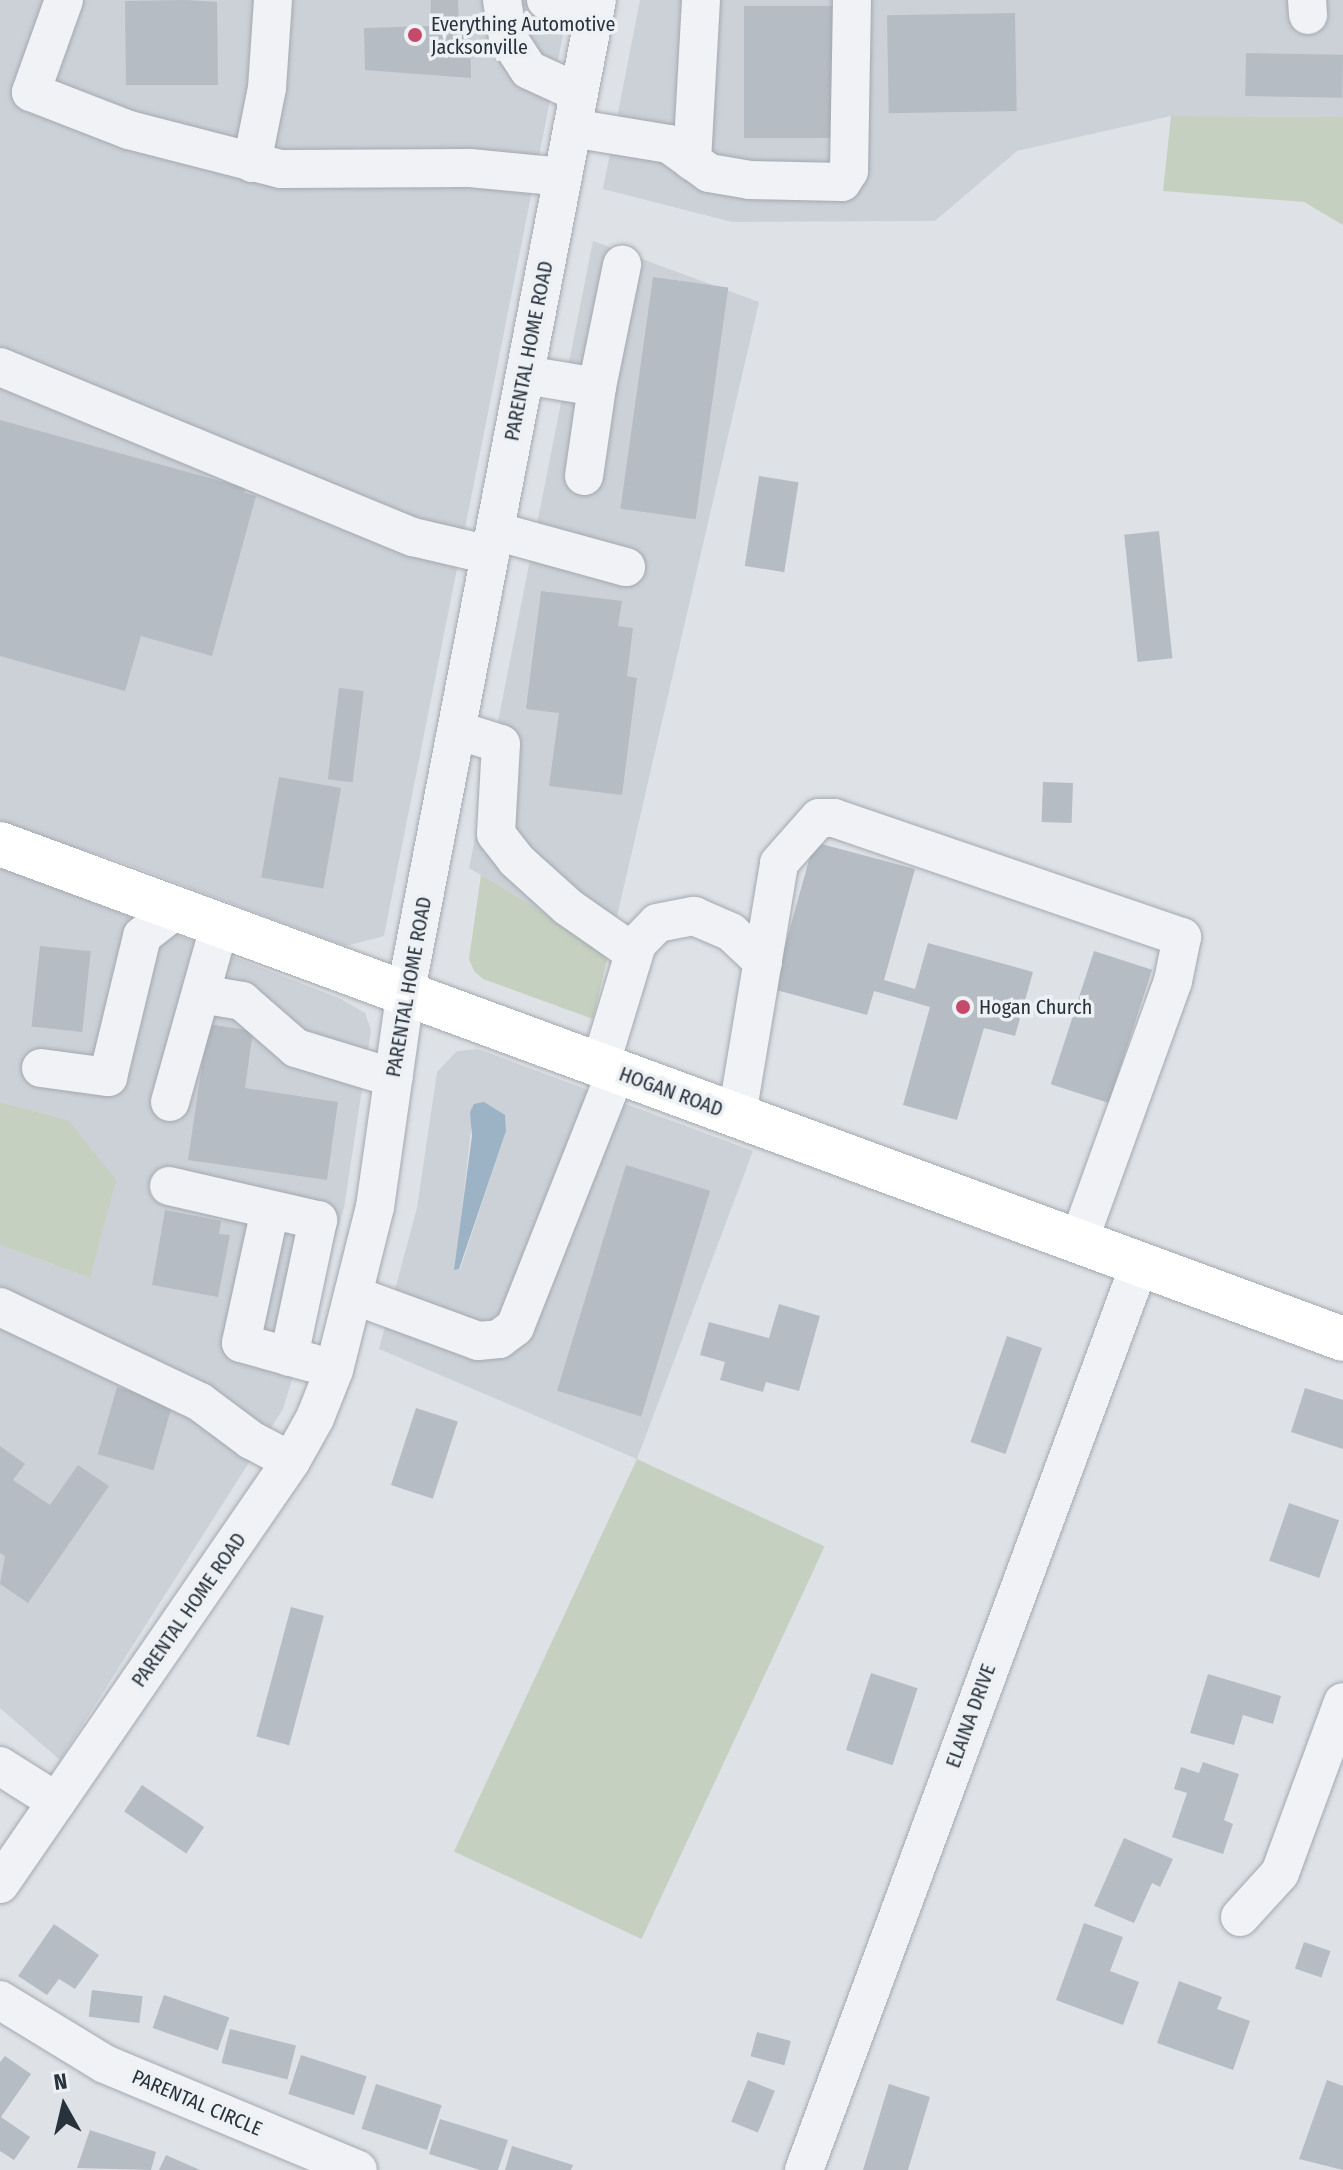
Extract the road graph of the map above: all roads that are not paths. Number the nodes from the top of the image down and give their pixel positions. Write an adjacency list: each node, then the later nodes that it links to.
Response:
1 (64, 0): 10 (street)
2 (273, 0): 10 (street)
3 (502, 0): 8 (street)
4 (546, 0): 7 (street)
5 (701, 0): 9 (street)
6 (852, 0): 9 (street)
7 (596, 5): 8 (street, PARENTAL HOME ROAD)
8 (576, 111): 9 (street); 11 (street, PARENTAL HOME ROAD)
9 (692, 161)
10 (252, 163): 11 (street)
11 (563, 177): 14 (street, PARENTAL HOME ROAD)
12 (622, 265): 15 (street)
13 (0, 367): 17 (street)
14 (525, 375): 15 (street); 17 (street, PARENTAL HOME ROAD)
15 (597, 387): 16 (street)
16 (584, 476)
17 (492, 543): 18 (street); 19 (street, PARENTAL HOME ROAD)
18 (626, 567)
19 (457, 730): 23 (street); 26 (street, PARENTAL HOME ROAD)
20 (0, 844): 21 (main road, HOGAN ROAD)
21 (174, 911): 22 (main road, HOGAN ROAD); 27 (street)
22 (219, 928): 25 (street); 26 (main road, HOGAN ROAD)
23 (634, 953): 24 (street); 28 (street)
24 (763, 962): 31 (street); 34 (street)
25 (201, 994): 29 (street); 30 (street)
26 (405, 996): 28 (main road, HOGAN ROAD); 29 (street, PARENTAL HOME ROAD)
27 (41, 1068)
28 (608, 1069): 31 (main road, HOGAN ROAD); 39 (street)
29 (394, 1078): 35 (street, PARENTAL HOME ROAD)
30 (170, 1102)
31 (737, 1115): 34 (main road, HOGAN ROAD)
32 (169, 1186): 33 (street)
33 (270, 1210): 36 (street); 37 (street)
34 (1079, 1240): 38 (main road, HOGAN ROAD)
35 (365, 1248): 36 (street); 39 (street, PARENTAL HOME ROAD)
36 (311, 1250): 37 (street); 42 (street)
37 (261, 1253): 42 (street)
38 (1140, 1263): 41 (main road, HOGAN ROAD); 52 (street, ELAINA DRIVE)
39 (356, 1296): 43 (street, PARENTAL HOME ROAD)
40 (0, 1307): 44 (street)
41 (1343, 1339)
42 (289, 1357): 43 (street)
43 (334, 1370): 44 (street, PARENTAL HOME ROAD)
44 (291, 1461): 47 (street, PARENTAL HOME ROAD)
45 (1343, 1702): 49 (street)
46 (0, 1766): 47 (street)
47 (57, 1802): 48 (street, PARENTAL HOME ROAD)
48 (7, 1861)
49 (1240, 1917)
50 (0, 2000): 51 (street, PARENTAL CIRCLE)
51 (358, 2170)
52 (804, 2170)

